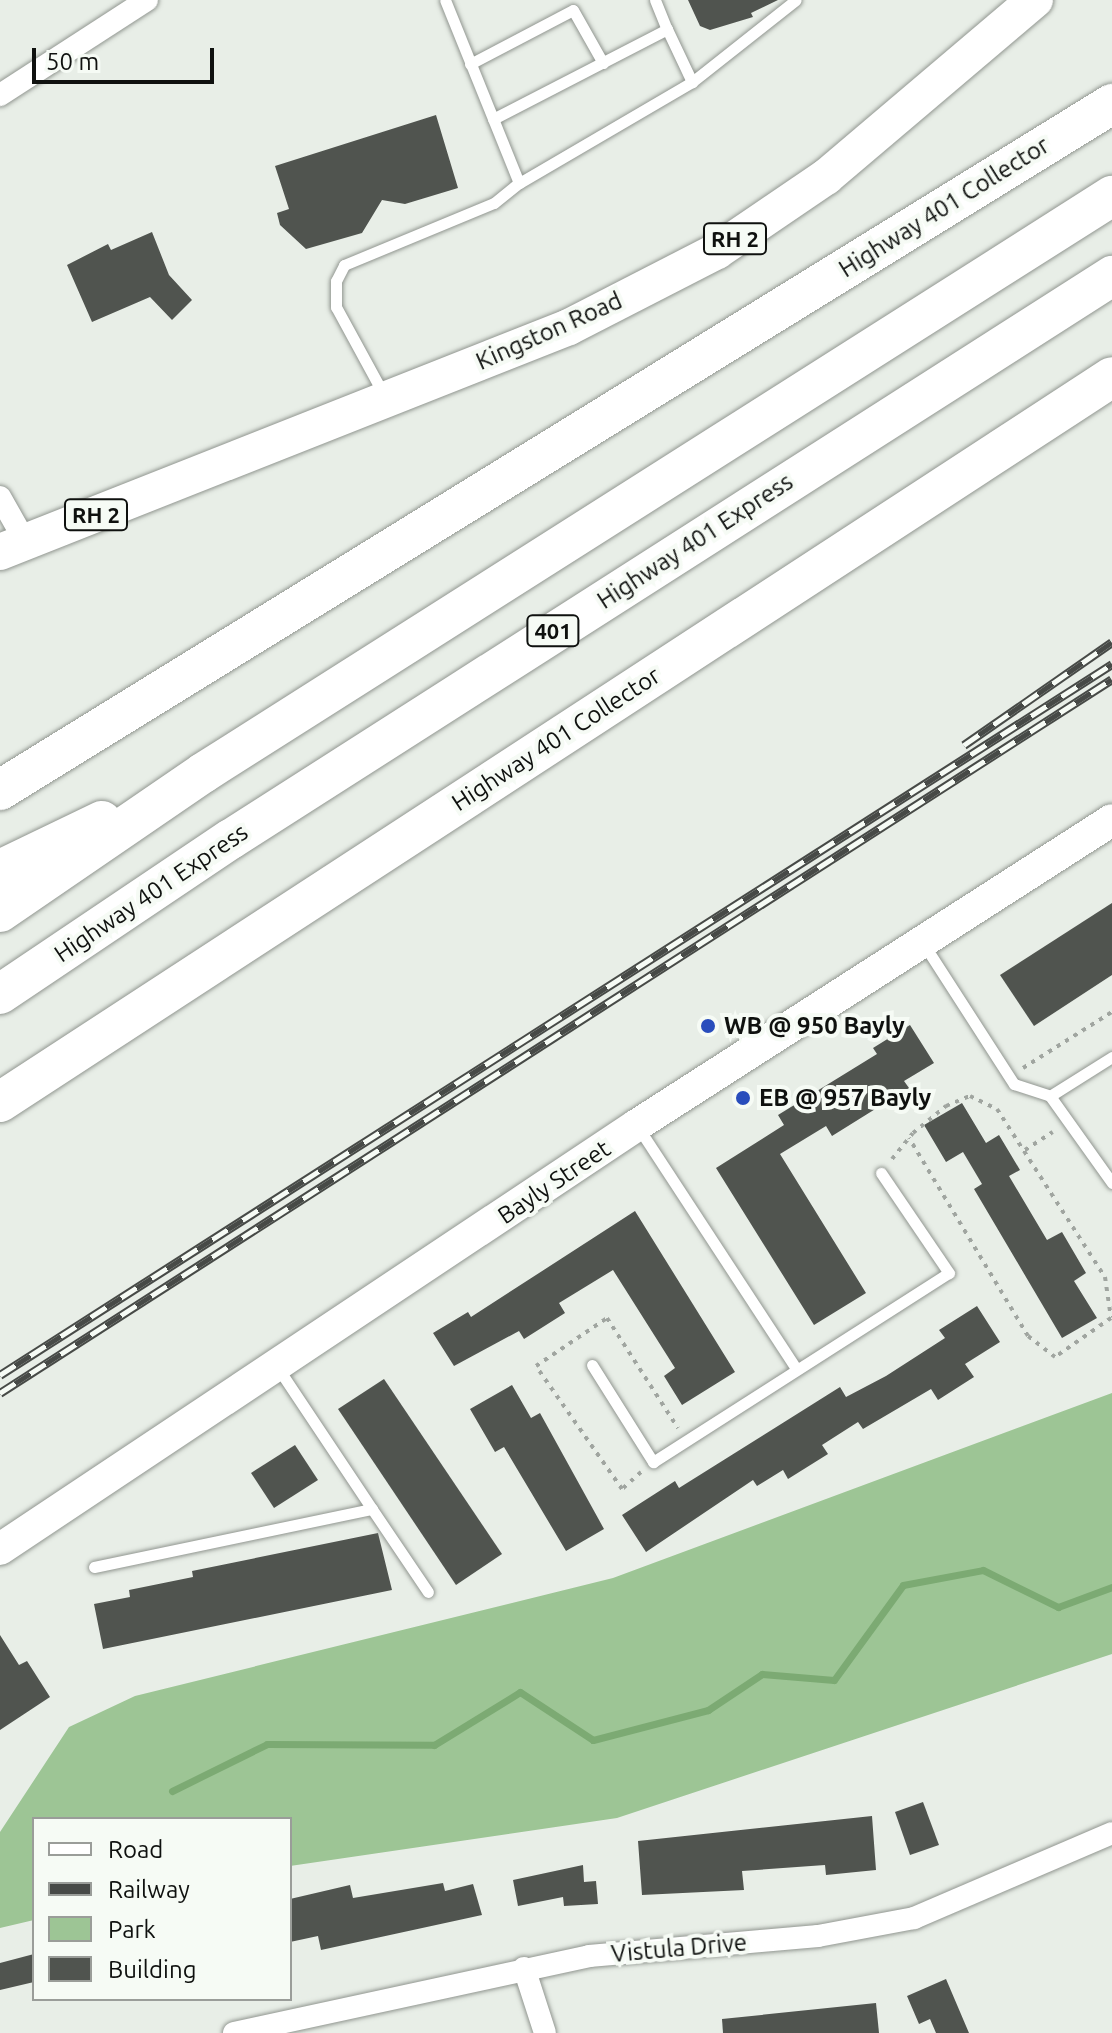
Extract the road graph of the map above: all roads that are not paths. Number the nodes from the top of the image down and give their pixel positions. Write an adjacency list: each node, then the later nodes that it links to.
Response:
1 (147, 0): 10 (street)
2 (445, 0): 8 (lane)
3 (655, 0): 6 (lane)
4 (796, 0): 9 (lane)
5 (1035, 0): 17 (main road, Kingston Road / RH 2)
6 (667, 29): 7 (lane); 9 (lane)
7 (603, 63): 8 (lane); 12 (lane)
8 (470, 64): 12 (lane)
9 (692, 82): 13 (lane)
10 (0, 95)
11 (1112, 104): 21 (highway, Highway 401 Collector)
12 (493, 119): 13 (lane)
13 (519, 183): 17 (lane)
14 (1112, 196): 20 (highway)
15 (1112, 276): 26 (highway, Highway 401 Express / 401)
16 (1112, 377): 29 (highway, Highway 401 Collector)
17 (387, 400): 19 (main road, Kingston Road / RH 2)
18 (0, 497): 19 (street)
19 (13, 547)
20 (203, 773): 23 (highway); 24 (highway)
21 (0, 790)
22 (1112, 820): 25 (main road, Bayly Street)
23 (0, 870)
24 (0, 912)
25 (922, 943): 28 (lane); 30 (main road, Bayly Street)
26 (0, 994)
27 (1112, 1057): 28 (lane)
28 (1050, 1096): 32 (lane)
29 (0, 1102)
30 (637, 1125): 34 (lane); 35 (main road, Bayly Street)
31 (881, 1173): 34 (lane)
32 (1112, 1183)
33 (592, 1365): 34 (lane)
34 (795, 1367)
35 (278, 1368): 36 (lane); 37 (main road, Bayly Street)
36 (372, 1509): 38 (lane); 39 (lane)
37 (0, 1549)
38 (94, 1567)
39 (428, 1592)
40 (1112, 1833): 41 (street, Vistula Drive)
41 (524, 1968): 42 (street, Vistula Drive); 43 (street)
42 (234, 2033)
43 (545, 2033)

